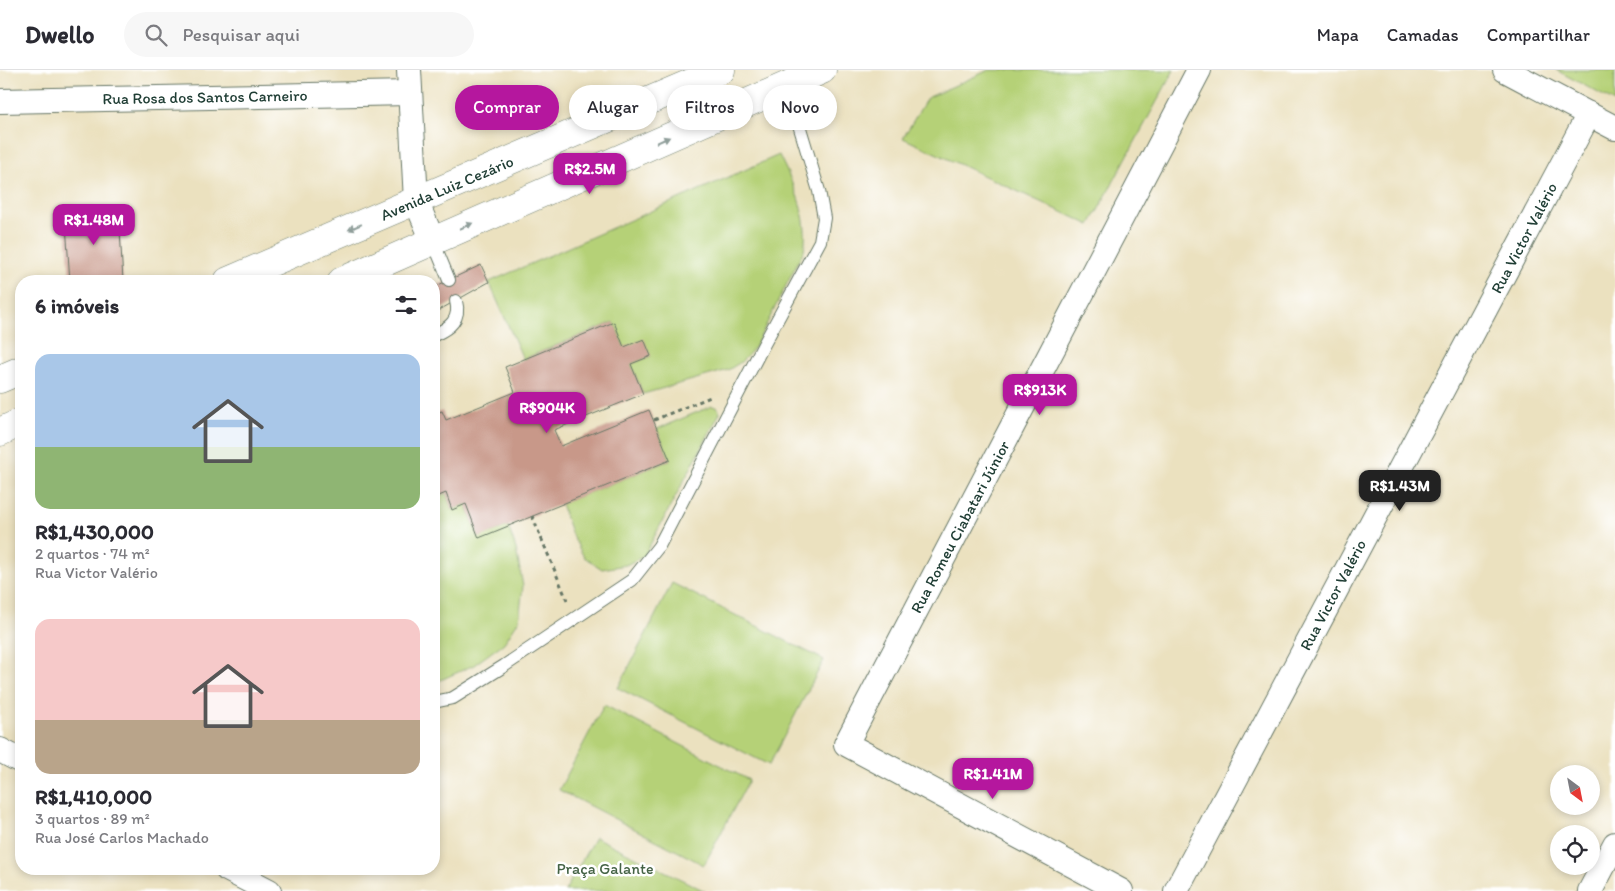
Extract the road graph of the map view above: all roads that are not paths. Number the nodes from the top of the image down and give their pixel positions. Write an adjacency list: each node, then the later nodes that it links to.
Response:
1 (721, 70): 12 (street, Avenida Luiz Cezário)
2 (822, 70): 6 (street)
3 (1199, 70): 29 (street, Rua Romeu Ciabatari Júnior)
4 (1505, 70): 9 (street)
5 (410, 82): 8 (street, Rua Rosa dos Santos Carneiro); 12 (street)
6 (788, 85)
7 (763, 96): 13 (street, one-way to 7)
8 (0, 101)
9 (1589, 114): 10 (street); 30 (street, Rua Victor Valério)
10 (1615, 128)
11 (801, 130): 23 (lane)
12 (416, 201): 13 (street); 14 (street, Avenida Luiz Cezário, one-way to 14)
13 (433, 241): 15 (street); 16 (lane)
14 (242, 275)
15 (356, 275)
16 (449, 280)
17 (456, 301): 18 (lane)
18 (440, 332)
19 (15, 373): 20 (street)
20 (0, 379)
21 (15, 425): 22 (street)
22 (0, 432)
23 (440, 701)
24 (0, 750): 25 (street)
25 (15, 758)
26 (1615, 844): 31 (street)
27 (238, 875): 28 (street)
28 (269, 891)
29 (1121, 891)
30 (1176, 891)
31 (1590, 891)

